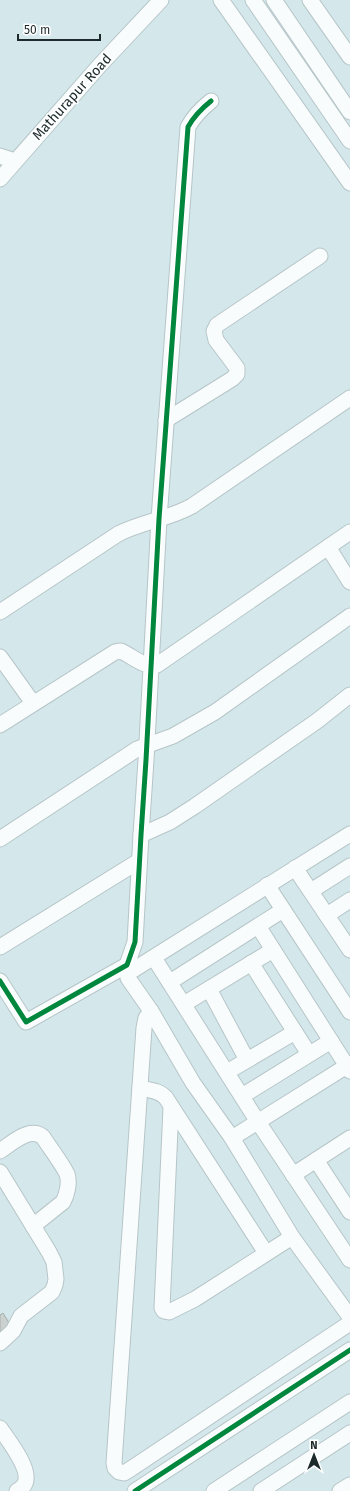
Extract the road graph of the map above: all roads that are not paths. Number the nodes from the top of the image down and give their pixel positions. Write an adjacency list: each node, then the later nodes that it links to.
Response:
1 (161, 0): 11 (street, Mathurapur Road)
2 (221, 0): 13 (street)
3 (253, 0): 9 (street)
4 (274, 0): 8 (street)
5 (310, 0): 6 (street)
6 (350, 58)
7 (211, 101): 16 (street)
8 (350, 112)
9 (350, 141)
10 (0, 156): 11 (street)
11 (15, 162): 12 (street, Mathurapur Road)
12 (0, 179)
13 (350, 183)
14 (320, 256): 16 (street)
15 (350, 398): 17 (street)
16 (166, 420): 17 (street)
17 (159, 519): 21 (street); 24 (street)
18 (350, 532): 19 (street)
19 (328, 547): 20 (street); 24 (street)
20 (350, 582)
21 (0, 612)
22 (350, 616): 28 (street)
23 (0, 657): 26 (street)
24 (151, 666): 26 (street); 28 (street)
25 (350, 696): 30 (street)
26 (33, 704): 27 (street)
27 (0, 725)
28 (146, 745): 30 (street); 31 (street)
29 (350, 834): 34 (street)
30 (140, 835): 32 (street)
31 (0, 839)
32 (139, 861): 41 (street); 46 (street)
33 (350, 866): 36 (street)
34 (295, 868): 35 (street); 36 (street)
35 (267, 885): 38 (street); 44 (street)
36 (311, 891): 39 (street)
37 (350, 900): 39 (street)
38 (283, 910): 40 (street); 51 (street)
39 (327, 915): 43 (street)
40 (258, 926): 42 (street); 47 (street)
41 (0, 947)
42 (274, 950): 45 (street); 53 (street)
43 (350, 950)
44 (154, 958): 47 (street); 50 (street)
45 (251, 963): 48 (street); 52 (street)
46 (0, 981)
47 (170, 982): 49 (street)
48 (209, 989): 49 (street); 55 (street)
49 (184, 1004): 57 (street)
50 (151, 1011): 58 (street); 62 (street)
51 (350, 1012)
52 (295, 1032): 54 (street); 55 (street)
53 (331, 1041): 54 (street); 56 (street)
54 (309, 1054): 59 (street)
55 (247, 1060): 57 (street)
56 (349, 1067): 61 (street)
57 (227, 1072): 59 (street)
58 (140, 1088): 60 (street); 74 (street)
59 (242, 1096): 61 (street)
60 (171, 1107): 71 (street); 71 (street)
61 (258, 1122): 62 (street); 67 (street)
62 (232, 1138): 70 (street)
63 (350, 1138): 65 (street)
64 (0, 1151): 69 (street)
65 (316, 1160): 67 (street); 68 (street)
66 (0, 1172): 69 (street)
67 (293, 1175): 72 (street)
68 (350, 1212)
69 (33, 1226): 75 (street)
70 (292, 1237): 71 (street); 73 (street)
71 (266, 1254)
72 (349, 1256)
73 (350, 1317)
74 (350, 1323)
75 (0, 1343)
76 (350, 1350): 82 (street)
77 (350, 1402): 83 (street)
78 (0, 1428): 81 (street)
79 (350, 1434): 84 (street)
80 (350, 1485): 85 (street)
81 (17, 1491)
82 (135, 1491)
83 (214, 1491)
84 (261, 1491)
85 (340, 1491)

